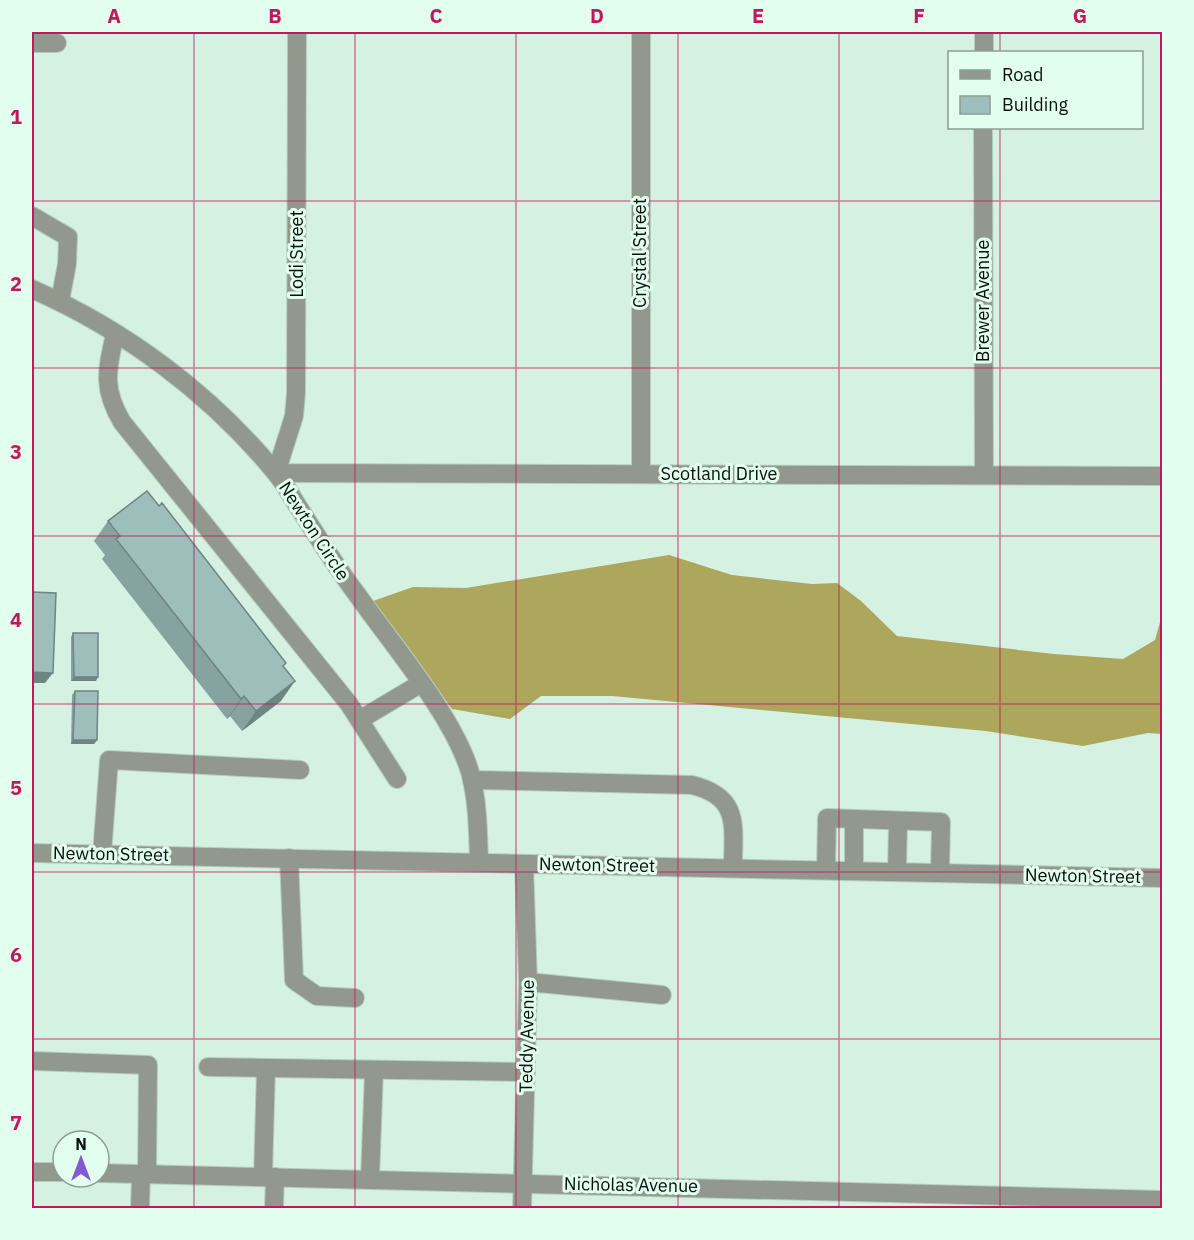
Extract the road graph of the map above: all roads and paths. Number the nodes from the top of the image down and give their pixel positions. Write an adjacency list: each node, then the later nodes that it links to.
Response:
1 (297, 32): 12 (street, Lodi Street)
2 (641, 32): 13 (street, Crystal Street)
3 (984, 32): 6 (street)
4 (32, 43): 5 (street)
5 (57, 43)
6 (984, 51)
7 (983, 129): 14 (street, Brewer Avenue)
8 (32, 216): 10 (street)
9 (32, 289): 10 (street, Newton Circle)
10 (60, 301): 11 (street, Newton Circle)
11 (115, 334): 12 (street, Newton Circle); 17 (street)
12 (276, 473): 13 (street, Scotland Drive); 16 (street, Newton Circle)
13 (641, 474): 14 (street, Scotland Drive)
14 (984, 474): 15 (street, Scotland Drive)
15 (1162, 476)
16 (420, 684): 17 (street); 20 (street, Newton Circle)
17 (361, 719): 19 (street)
18 (300, 770): 24 (street)
19 (397, 779)
20 (472, 780): 26 (street, Newton Circle); 28 (street)
21 (854, 819): 22 (street); 29 (street); 30 (street)
22 (898, 821): 31 (street); 32 (street)
23 (32, 853): 24 (street, Newton Street)
24 (102, 854): 25 (street, Newton Street)
25 (289, 858): 26 (street, Newton Street); 36 (street)
26 (479, 862): 27 (street, Newton Street)
27 (524, 864): 28 (street, Newton Street); 34 (street, Teddy Avenue)
28 (733, 868): 29 (street, Newton Street)
29 (826, 870): 30 (street, Newton Street)
30 (854, 871): 31 (street, Newton Street)
31 (897, 872): 32 (street, Newton Street)
32 (940, 873): 33 (street, Newton Street)
33 (1162, 878)
34 (528, 982): 35 (street); 41 (street, Teddy Avenue)
35 (662, 995)
36 (355, 998)
37 (32, 1060): 45 (street)
38 (208, 1067): 39 (street)
39 (266, 1068): 40 (street); 46 (street)
40 (374, 1070): 41 (street); 47 (street)
41 (526, 1072): 48 (street, Teddy Avenue)
42 (32, 1172): 43 (street)
43 (51, 1172)
44 (111, 1173): 45 (street, Nicholas Avenue)
45 (144, 1174): 46 (street, Nicholas Avenue); 50 (street)
46 (269, 1177): 47 (street, Nicholas Avenue); 51 (street)
47 (370, 1179): 48 (street, Nicholas Avenue)
48 (523, 1182): 49 (street, Nicholas Avenue); 52 (street, Teddy Avenue)
49 (1162, 1200)
50 (140, 1209)
51 (274, 1209)
52 (522, 1209)

